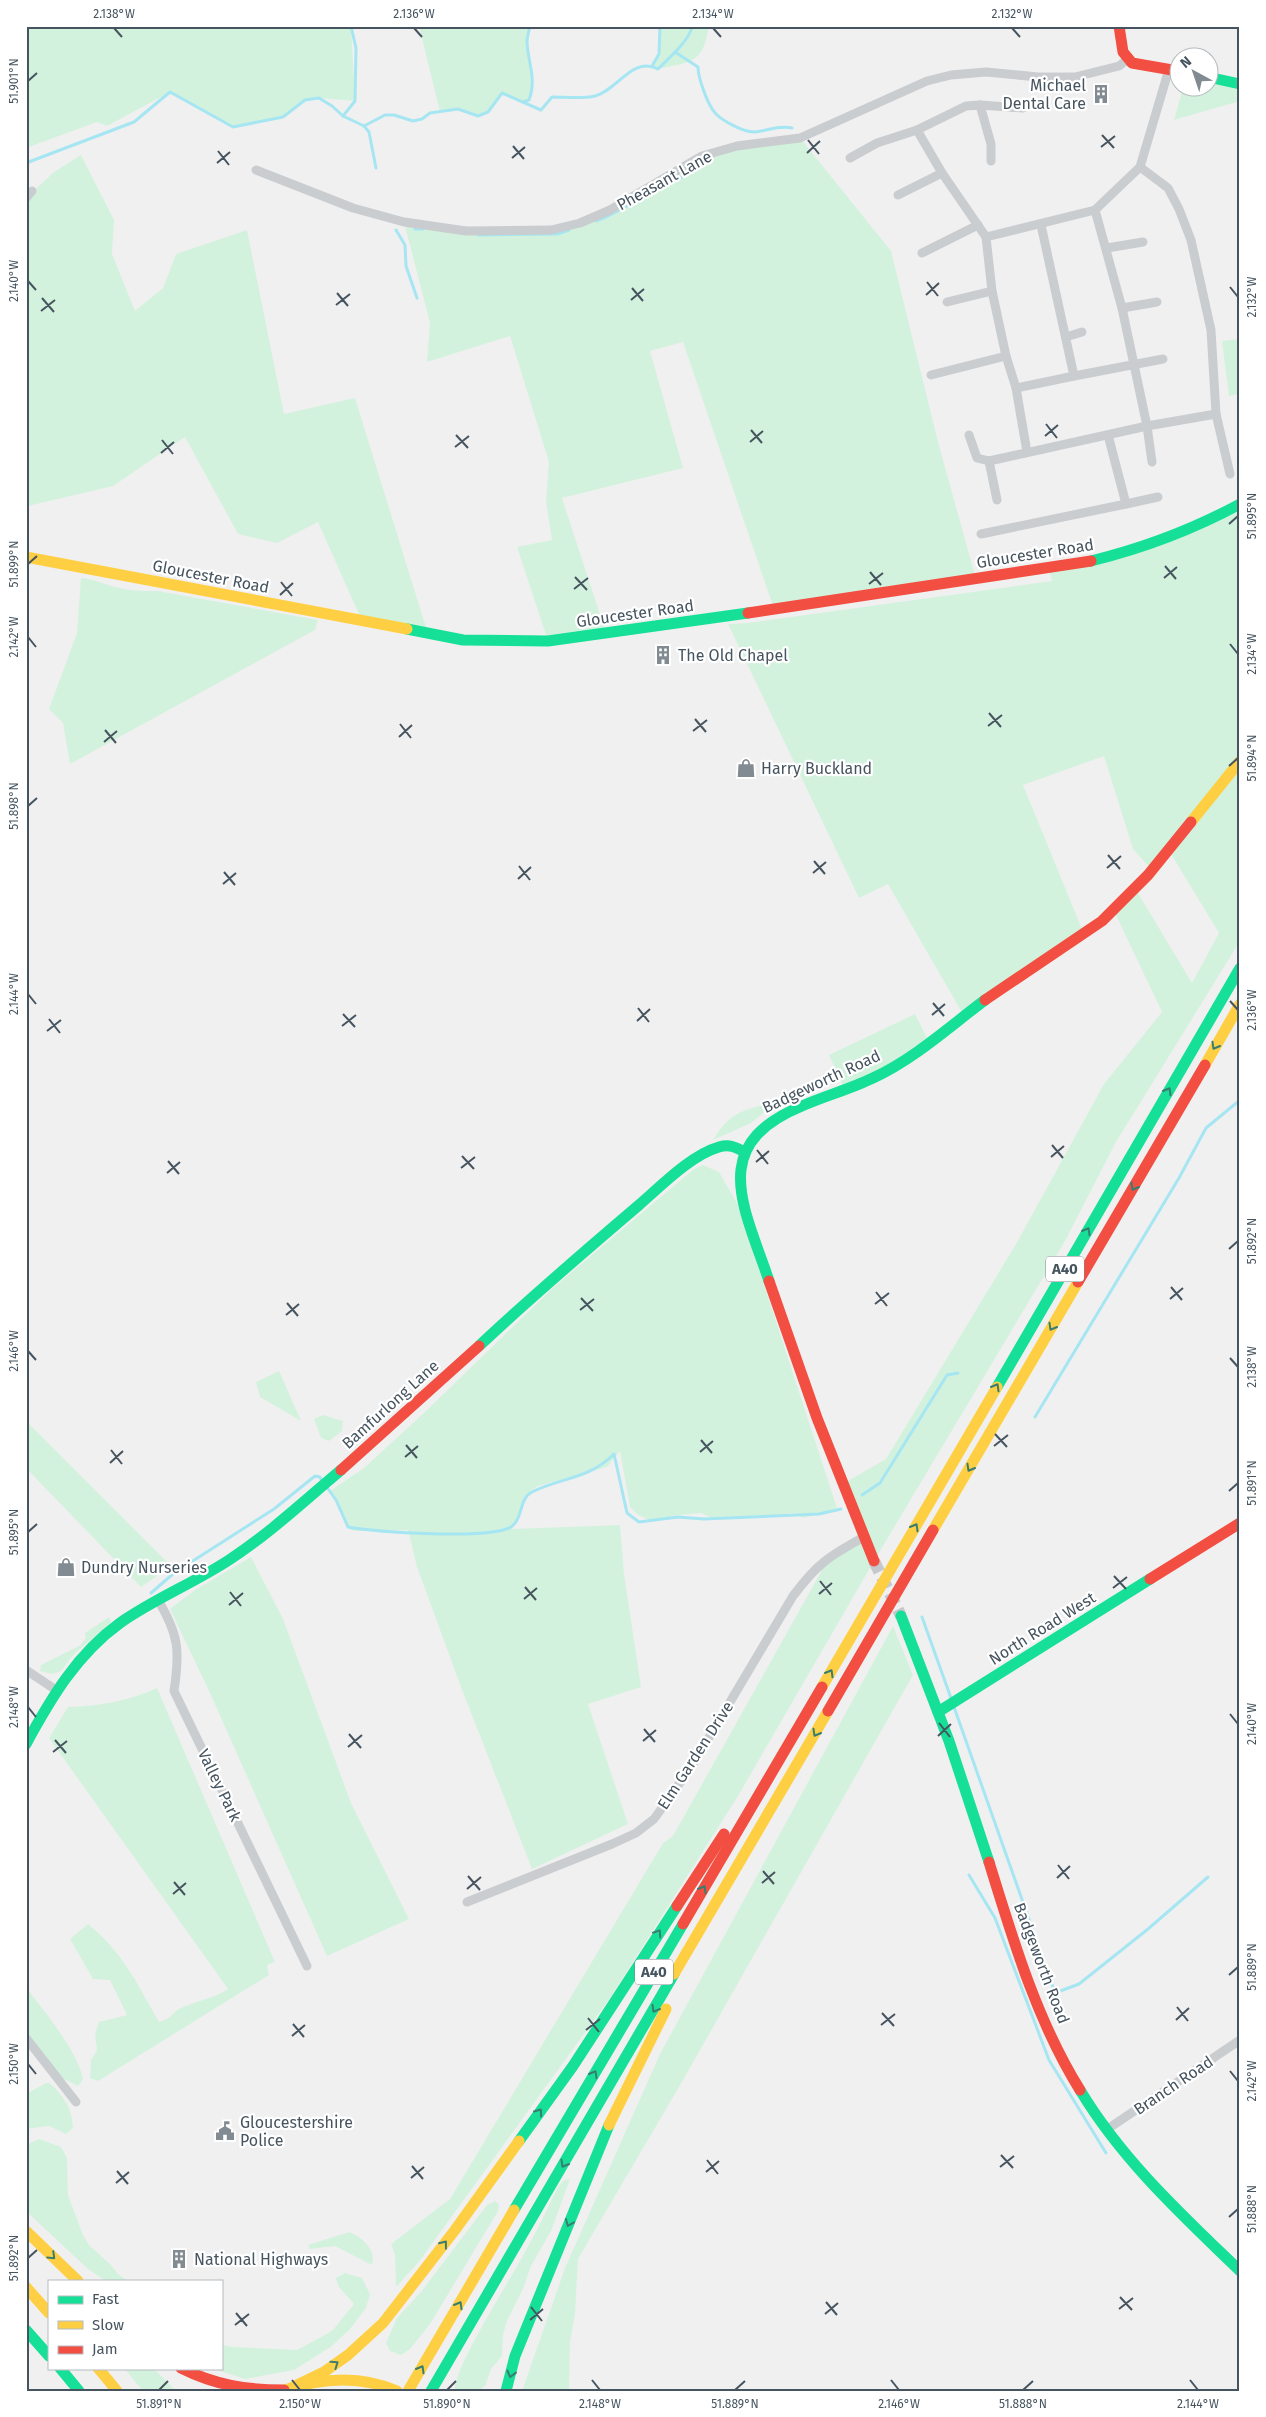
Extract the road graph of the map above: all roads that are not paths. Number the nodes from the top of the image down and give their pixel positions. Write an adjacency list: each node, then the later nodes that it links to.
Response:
1 (1119, 26): 2 (main road)
2 (1128, 59): 3 (main road); 13 (street, Pheasant Lane)
3 (1168, 69)
4 (1218, 79): 5 (main road)
5 (1240, 84)
6 (1168, 87): 12 (street)
7 (980, 105): 8 (street); 9 (street); 11 (street)
8 (1022, 108)
9 (917, 130): 10 (street); 14 (street)
10 (850, 158)
11 (991, 161)
12 (1140, 167): 16 (street); 35 (street)
13 (256, 170)
14 (942, 173): 15 (street); 18 (street)
15 (898, 195)
16 (1095, 210): 17 (street); 21 (street)
17 (1041, 225): 19 (street); 28 (street)
18 (978, 226): 19 (street); 22 (street)
19 (986, 237): 23 (street)
20 (1143, 242): 21 (street)
21 (1107, 248): 26 (street)
22 (922, 252)
23 (992, 291): 24 (street); 29 (street)
24 (947, 302)
25 (1156, 302): 26 (street)
26 (1122, 308): 31 (street)
27 (1082, 332): 28 (street)
28 (1066, 336): 33 (street)
29 (1006, 356): 32 (street); 34 (street)
30 (1163, 359): 31 (street)
31 (1132, 364): 33 (street); 36 (street)
32 (931, 375)
33 (1074, 376): 34 (street)
34 (1016, 388): 39 (street)
35 (1216, 414): 36 (street); 42 (street)
36 (1147, 426): 38 (street); 41 (street)
37 (970, 435): 40 (street)
38 (1108, 435): 39 (street); 45 (street)
39 (1027, 452): 40 (street)
40 (989, 461): 44 (street)
41 (1152, 462)
42 (1230, 474)
43 (1158, 497): 45 (street)
44 (997, 500)
45 (1126, 504): 47 (street)
46 (1240, 504): 48 (main road, Gloucester Road)
47 (981, 534)
48 (26, 557)
49 (1240, 761): 52 (main road, Badgeworth Road)
50 (1240, 968): 60 (main road, A40, one-way to 50)
51 (1240, 1004): 63 (main road, A40, one-way to 63)
52 (744, 1152): 54 (main road, Badgeworth Road); 56 (main road, Bamfurlong Lane)
53 (1240, 1523): 61 (main road, North Road West)
54 (864, 1537): 55 (main road, Badgeworth Road); 64 (street, Elm Garden Drive)
55 (874, 1561)
56 (158, 1600): 59 (main road, Bamfurlong Lane); 65 (street, Valley Park)
57 (901, 1616): 61 (main road, Badgeworth Road)
58 (26, 1670): 59 (street)
59 (56, 1690): 62 (main road, Bamfurlong Lane)
60 (815, 1700): 80 (main road, one-way to 60); 84 (main road, A40, one-way to 60)
61 (938, 1712): 69 (main road, Badgeworth Road)
62 (26, 1744)
63 (732, 1878): 85 (main road, A40, one-way to 85); 86 (main road, one-way to 86)
64 (468, 1902)
65 (307, 1966)
66 (26, 2038): 68 (street)
67 (1240, 2040): 69 (street, Branch Road)
68 (76, 2102)
69 (1106, 2130): 71 (main road, Badgeworth Road)
70 (26, 2231): 72 (main road, one-way to 72)
71 (1240, 2271)
72 (77, 2280)
73 (26, 2287): 74 (main road)
74 (48, 2312)
75 (26, 2330): 76 (main road)
76 (48, 2355)
77 (62, 2370): 81 (main road)
78 (100, 2370): 82 (main road)
79 (185, 2370): 80 (main road)
80 (286, 2389): 83 (main road)
81 (79, 2391)
82 (117, 2391)
83 (397, 2391)
84 (408, 2391)
85 (431, 2391)
86 (506, 2391)

